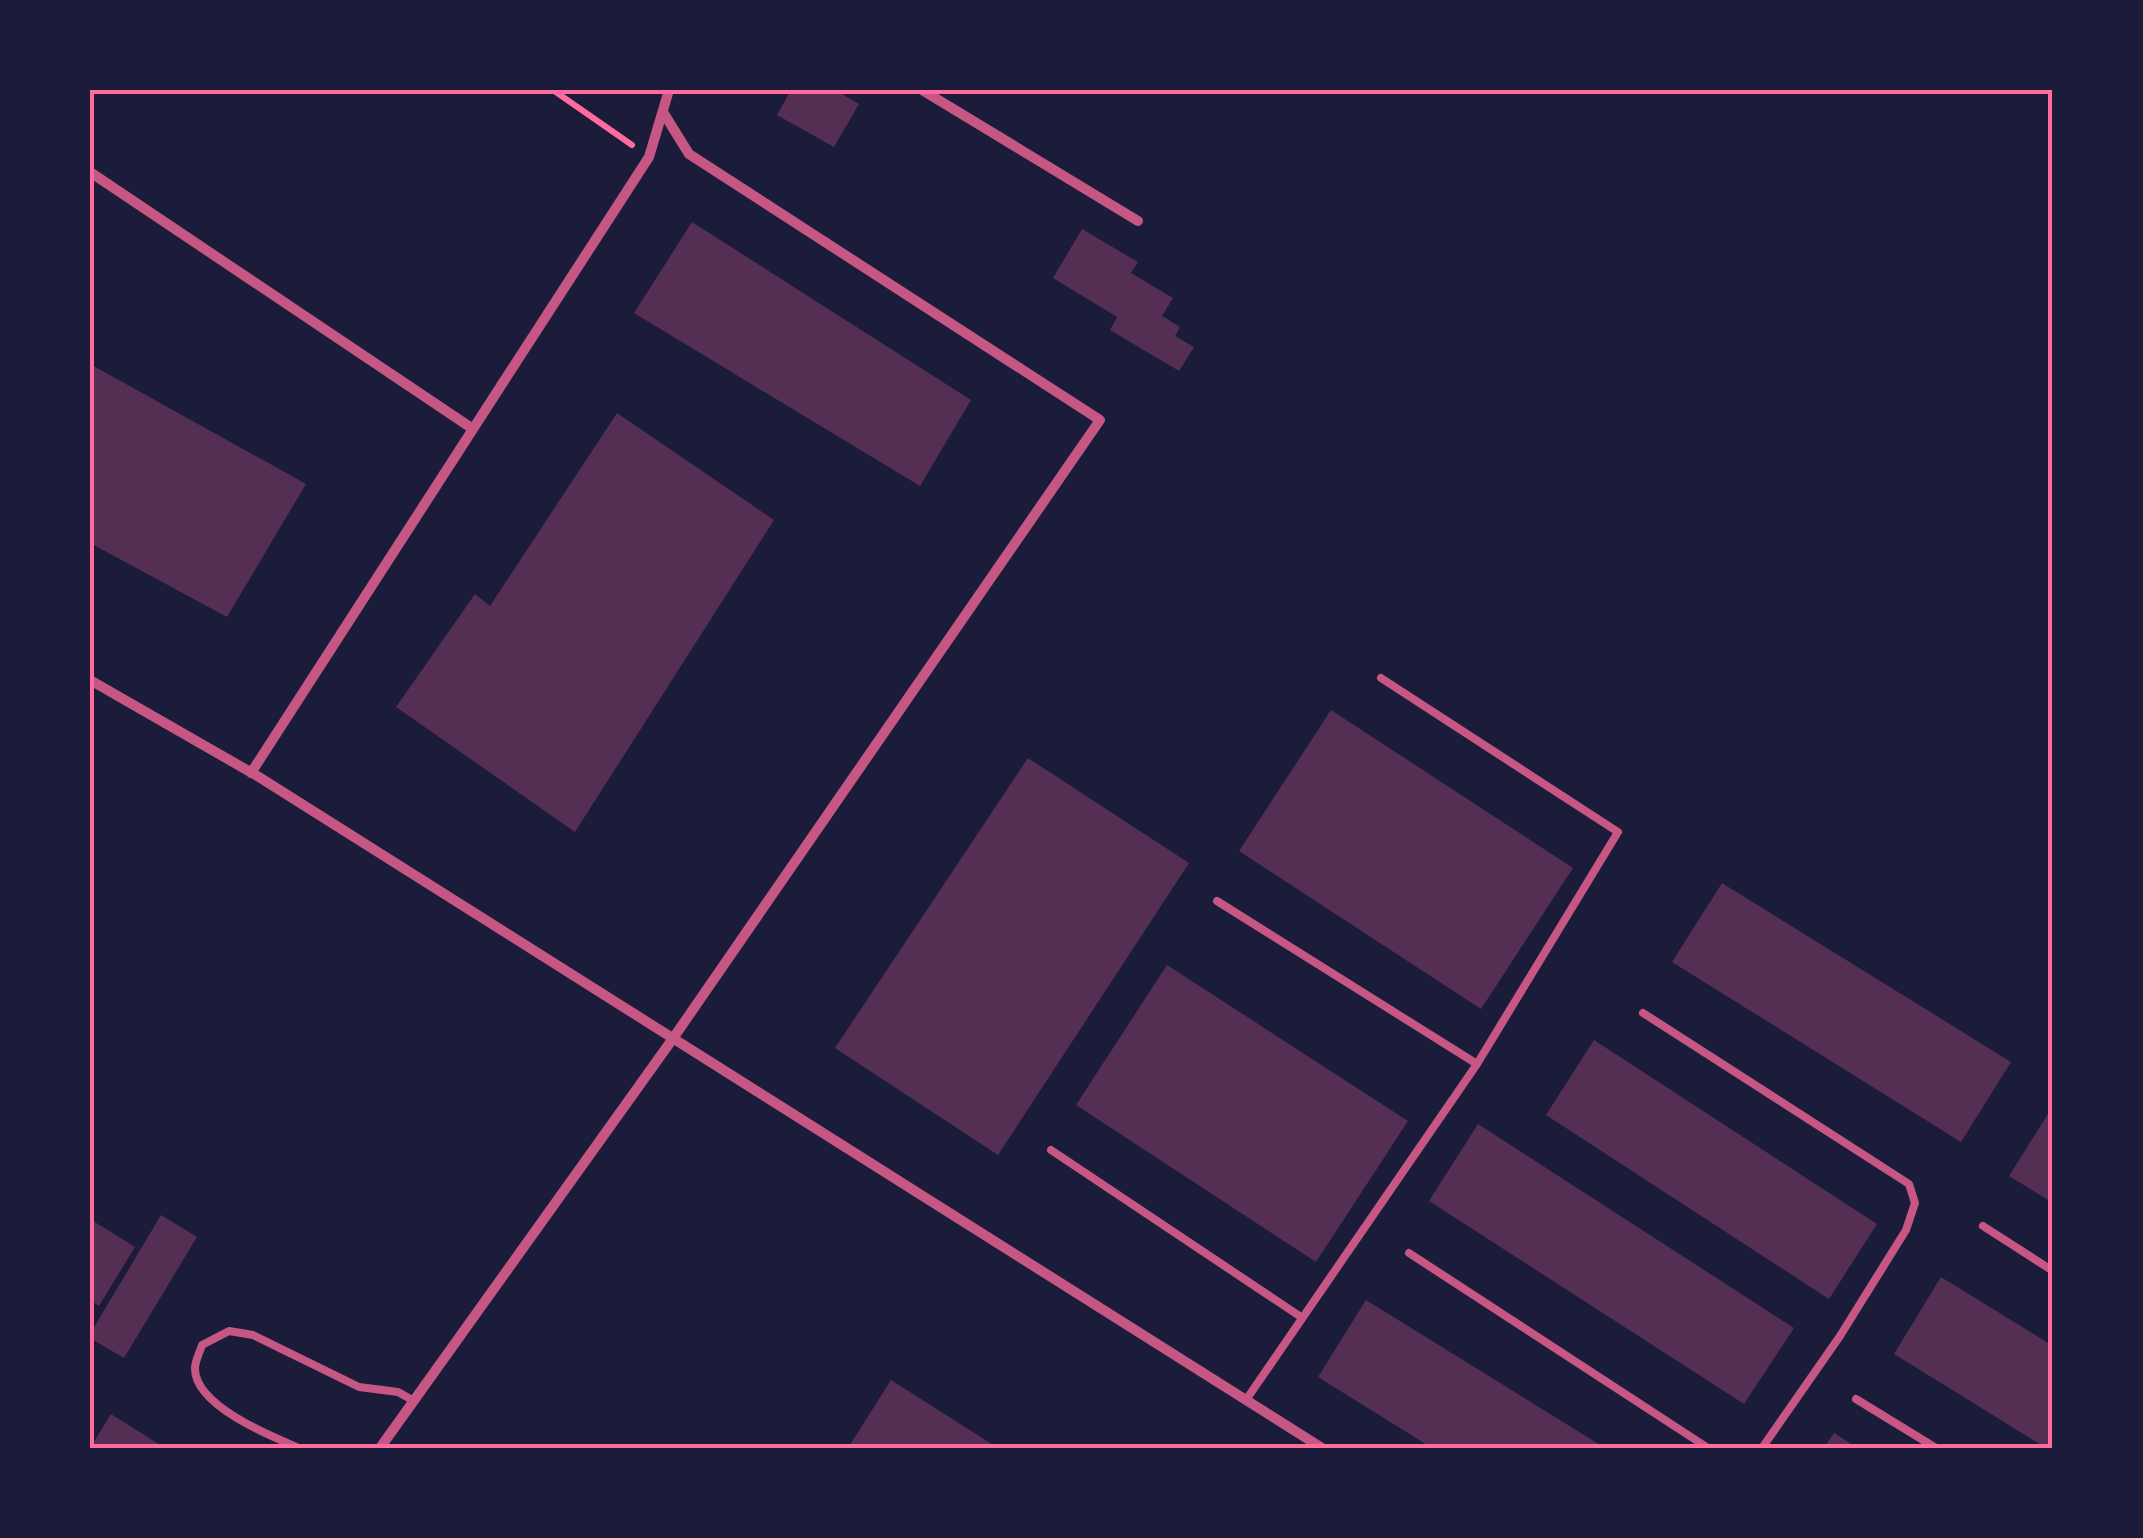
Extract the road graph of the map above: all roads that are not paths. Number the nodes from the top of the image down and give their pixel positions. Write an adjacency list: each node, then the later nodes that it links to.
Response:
1 (669, 90): 3 (street)
2 (922, 90): 5 (street)
3 (662, 112): 6 (street); 12 (street)
4 (90, 172): 6 (street)
5 (1138, 220)
6 (474, 429): 9 (street)
7 (1381, 678): 13 (lane)
8 (90, 680): 9 (street)
9 (252, 773): 12 (street)
10 (1216, 901): 13 (lane)
11 (1643, 1013): 26 (lane)
12 (674, 1037): 20 (street); 21 (street)
13 (1477, 1064): 18 (lane)
14 (1051, 1150): 18 (lane)
15 (1984, 1226): 17 (lane)
16 (1409, 1253): 25 (lane)
17 (2053, 1271)
18 (1301, 1317): 20 (lane)
19 (1856, 1399): 27 (lane)
20 (1246, 1400): 24 (street)
21 (414, 1401): 22 (lane); 23 (street)
22 (299, 1448)
23 (380, 1448)
24 (1322, 1448)
25 (1708, 1448)
26 (1762, 1448)
27 (1936, 1448)

